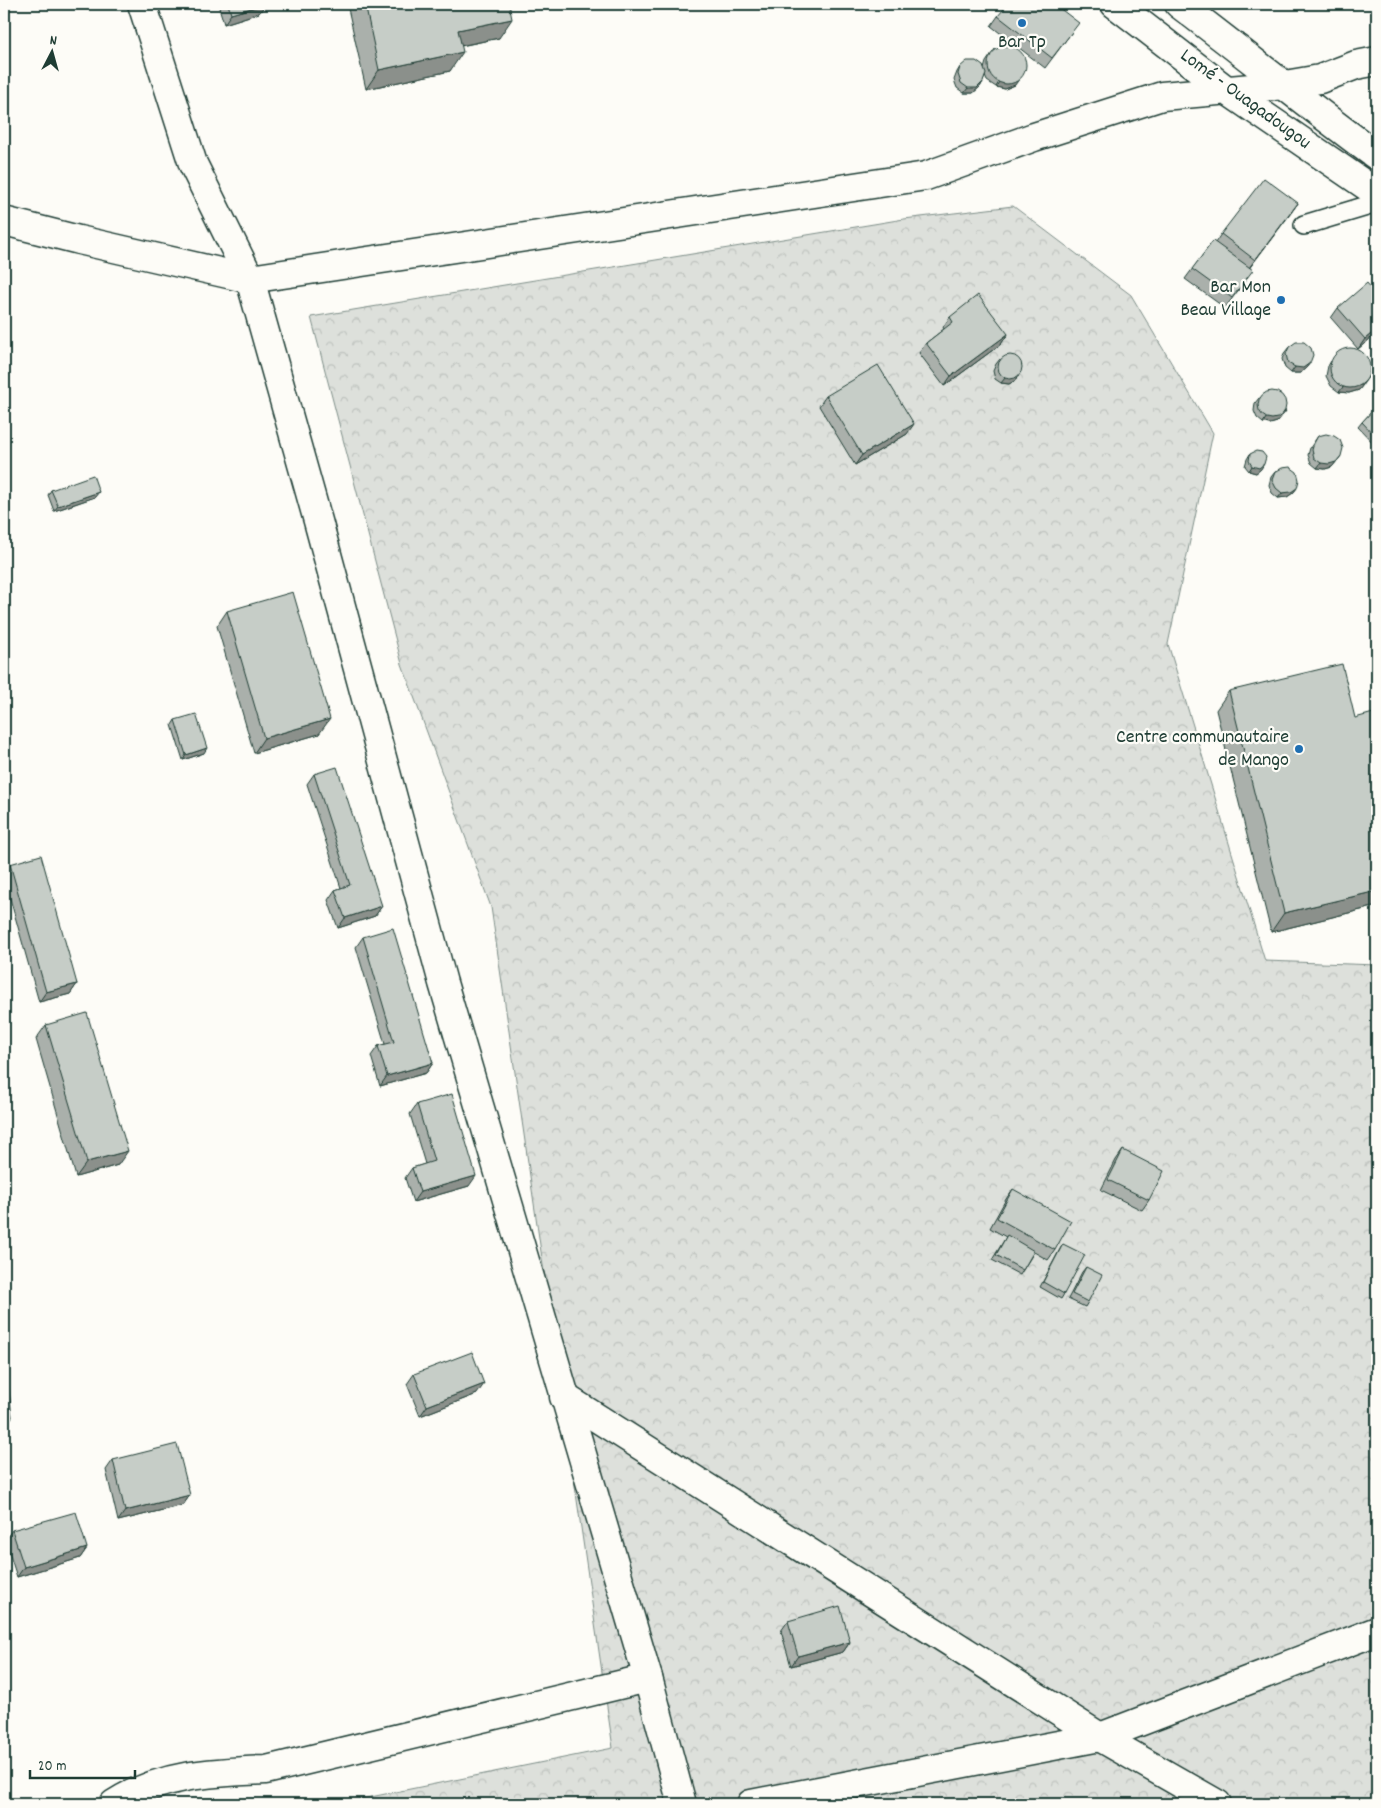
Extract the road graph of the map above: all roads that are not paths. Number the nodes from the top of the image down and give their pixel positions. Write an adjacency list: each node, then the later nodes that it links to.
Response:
1 (142, 4): 12 (main road)
2 (1115, 4): 6 (main road, Lomé - Ouagadougou)
3 (1179, 4): 5 (main road, Lomé - Ouagadougou)
4 (1377, 61): 5 (main road)
5 (1286, 85): 6 (main road); 7 (main road, Lomé - Ouagadougou)
6 (1225, 89): 8 (main road, Lomé - Ouagadougou); 12 (main road)
7 (1377, 156)
8 (1377, 194)
9 (1377, 203): 11 (lane)
10 (4, 221): 12 (main road)
11 (1304, 225)
12 (250, 279): 13 (main road)
13 (564, 1397): 15 (main road); 16 (main road)
14 (1377, 1631): 16 (main road)
15 (648, 1678): 17 (main road); 18 (main road)
16 (1100, 1737): 19 (main road); 20 (main road)
17 (114, 1804)
18 (682, 1804)
19 (751, 1804)
20 (1217, 1804)

